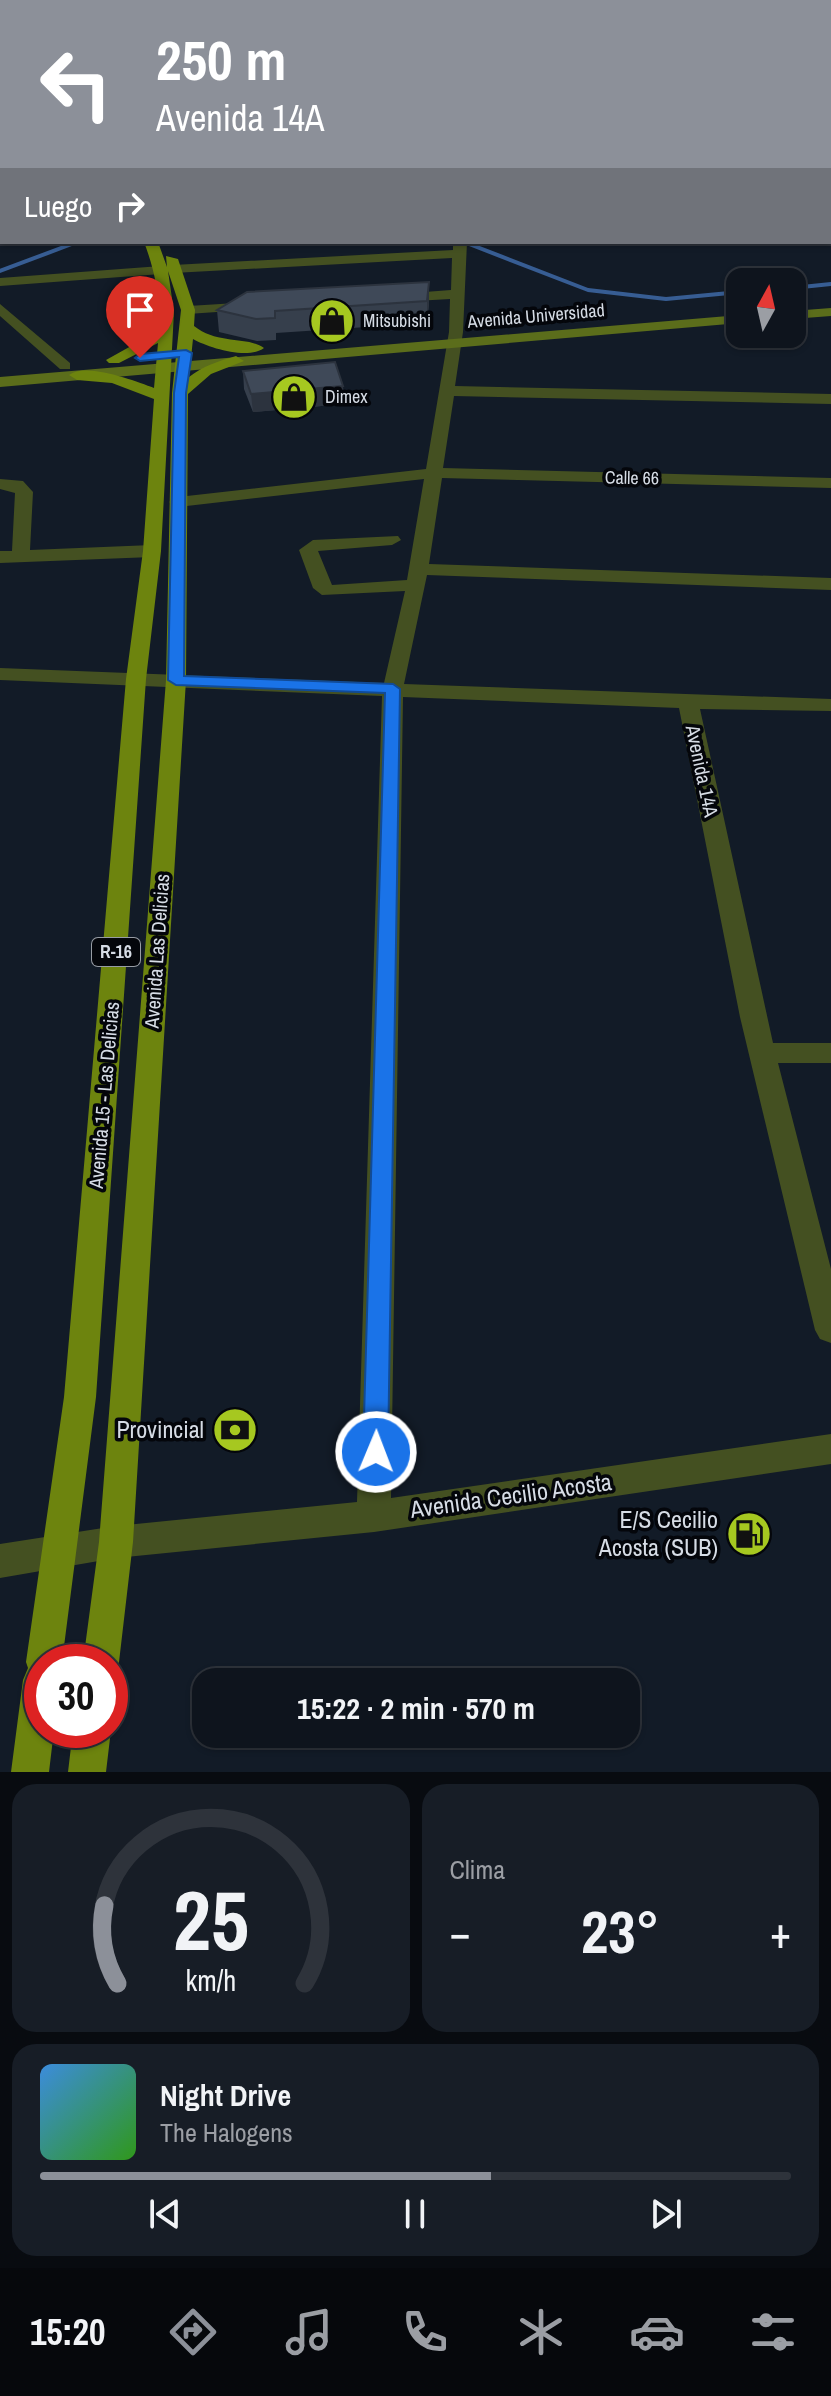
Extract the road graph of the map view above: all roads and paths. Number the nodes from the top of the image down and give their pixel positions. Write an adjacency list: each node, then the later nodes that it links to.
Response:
1 (152, 244): 4 (main road, Avenida 15 - Las Delicias / R-16)
2 (166, 244): 4 (main road, R-16)
3 (459, 249): 4 (street); 6 (street)
4 (167, 270): 5 (street); 16 (main road, Avenida 15 - Las Delicias / R-16)
5 (0, 282)
6 (458, 294): 7 (street); 15 (street)
7 (378, 299)
8 (267, 305): 16 (street)
9 (806, 307): 11 (street)
10 (0, 308): 20 (street)
11 (831, 310): 13 (street)
12 (726, 311): 15 (street, Avenida Universidad)
13 (806, 313)
14 (726, 320): 15 (street, Avenida Universidad)
15 (455, 337): 17 (street, Avenida Universidad); 19 (street, Avenida Universidad); 23 (street)
16 (178, 345): 17 (street, Avenida Universidad); 17 (main road); 18 (main road); 19 (street, Avenida Universidad); 20 (street, Avenida Universidad); 24 (main road, Avenida 15 - Las Delicias / R-16)
17 (256, 348)
18 (114, 360): 20 (street, Avenida Universidad)
19 (236, 361): 24 (main road)
20 (71, 370): 21 (street, Avenida Universidad); 22 (street, Avenida Universidad); 24 (main road)
21 (0, 372)
22 (0, 382)
23 (446, 391): 25 (street); 26 (street)
24 (170, 395): 29 (main road, Avenida Las Delicias / R-16); 31 (main road, Avenida 15 - Las Delicias / R-16)
25 (831, 399)
26 (433, 473): 27 (street, Calle 66); 29 (street, Calle 66); 34 (street)
27 (831, 483)
28 (0, 484): 32 (street)
29 (178, 502): 38 (main road, Avenida Las Delicias / R-16)
30 (392, 540): 34 (street)
31 (152, 551): 32 (street); 37 (main road, Avenida 15 - Las Delicias / R-16)
32 (21, 556): 33 (street)
33 (0, 557)
34 (417, 577): 35 (street); 39 (street)
35 (831, 584)
36 (0, 674): 37 (street, Avenida 14A)
37 (136, 679): 38 (street, Avenida 14A); 48 (main road, Avenida 15 - Las Delicias / R-16)
38 (176, 680): 39 (street, Avenida 14A); 47 (main road, Avenida Las Delicias / R-16)
39 (393, 689): 40 (street, Avenida 14A); 46 (street)
40 (688, 702): 41 (street); 42 (street, Avenida 14A)
41 (831, 705)
42 (762, 1053): 43 (street); 44 (street, Avenida 14A)
43 (831, 1053)
44 (831, 1330)
45 (831, 1449): 46 (street, Avenida Cecilio Acosta)
46 (374, 1516): 47 (street, Avenida Cecilio Acosta)
47 (116, 1542): 48 (street, Avenida Cecilio Acosta); 51 (main road, Avenida Las Delicias / R-16)
48 (58, 1553): 49 (street, Avenida Cecilio Acosta); 50 (main road, Avenida 15 - Las Delicias / R-16)
49 (0, 1561)
50 (46, 1644)
51 (103, 1644)
52 (33, 1748): 54 (main road)
53 (90, 1748): 55 (main road)
54 (30, 1772)
55 (87, 1772)

